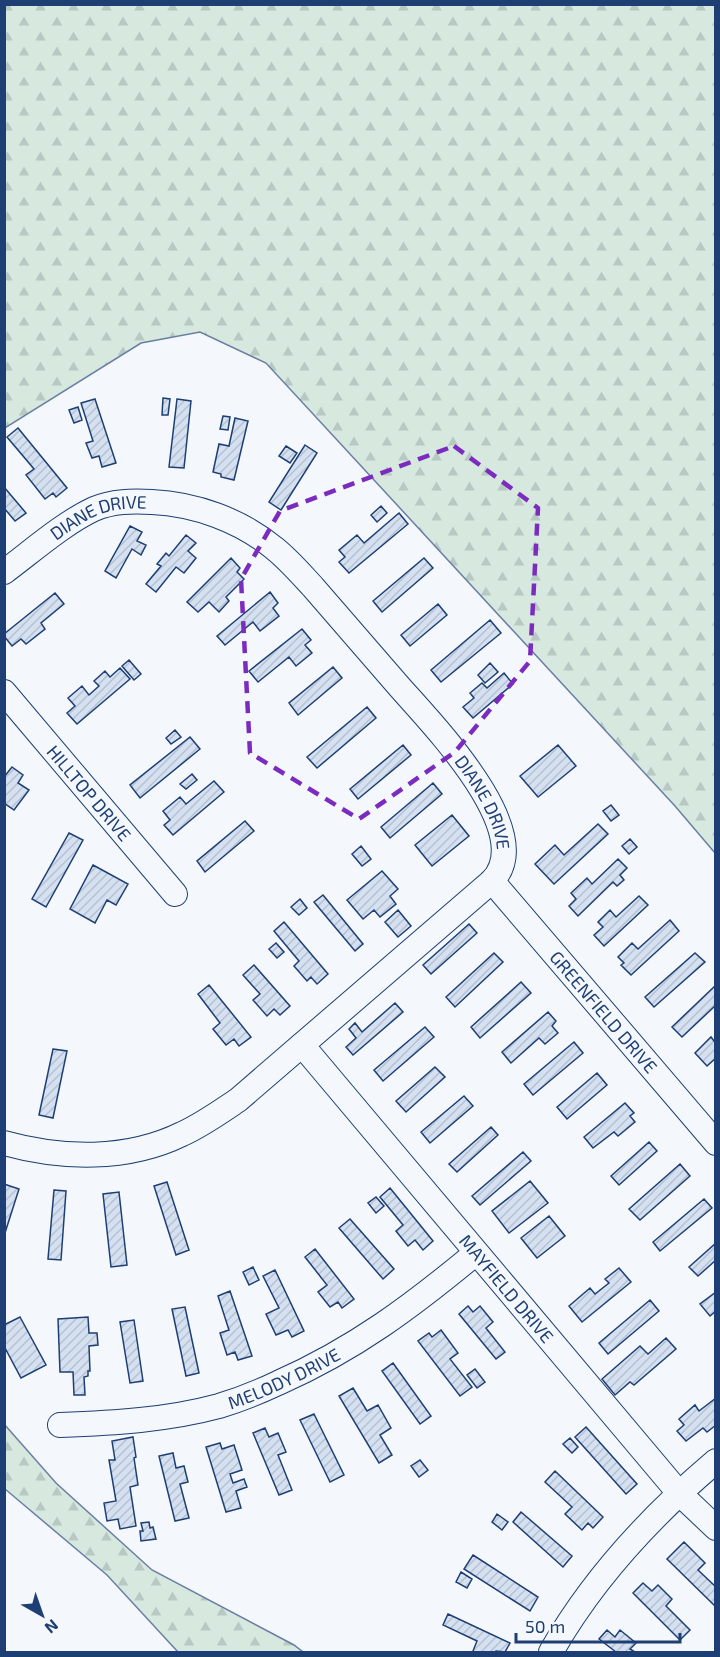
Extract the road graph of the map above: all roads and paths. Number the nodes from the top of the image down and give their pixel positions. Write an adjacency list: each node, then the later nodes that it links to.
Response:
1 (4, 572): 3 (street, DIANE DRIVE)
2 (4, 692): 4 (street, HILLTOP DRIVE)
3 (492, 881): 5 (street, DIANE DRIVE); 7 (street, GREENFIELD DRIVE)
4 (175, 894)
5 (302, 1045): 6 (street, DIANE DRIVE); 8 (street, MAYFIELD DRIVE)
6 (4, 1143)
7 (716, 1143)
8 (476, 1253): 9 (street, MELODY DRIVE); 11 (street, MAYFIELD DRIVE)
9 (60, 1425)
10 (716, 1461): 11 (street)
11 (679, 1493): 12 (street, MAYFIELD DRIVE); 13 (street)
12 (716, 1528)
13 (551, 1653)

